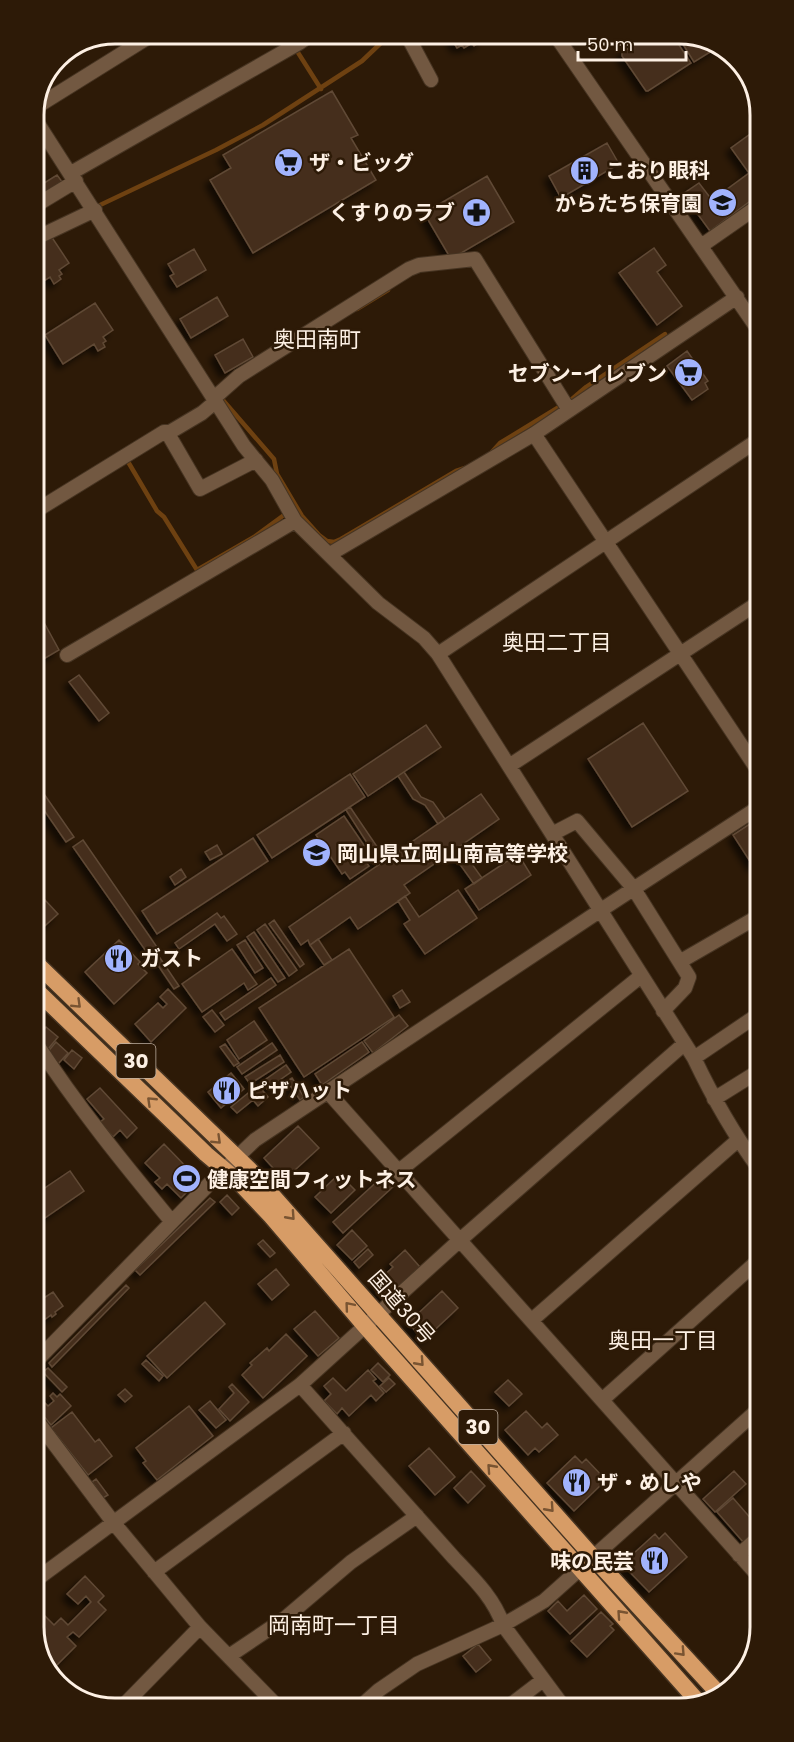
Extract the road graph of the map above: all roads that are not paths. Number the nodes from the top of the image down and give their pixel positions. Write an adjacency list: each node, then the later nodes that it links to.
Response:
1 (137, 44): 6 (street)
2 (297, 44): 8 (street)
3 (412, 44): 5 (street)
4 (562, 44): 13 (street)
5 (431, 80)
6 (45, 100)
7 (44, 132): 8 (street)
8 (74, 177): 9 (street); 10 (street)
9 (44, 199)
10 (95, 210): 12 (street); 16 (street)
11 (750, 212): 13 (street)
12 (44, 234)
13 (701, 246): 14 (street)
14 (737, 297): 15 (street); 17 (street)
15 (750, 307)
16 (214, 400): 17 (street); 18 (street); 21 (street)
17 (566, 405): 19 (street)
18 (167, 432): 21 (street); 22 (street)
19 (534, 434): 24 (street); 25 (street)
20 (750, 445): 24 (street)
21 (256, 460): 23 (street)
22 (44, 506)
23 (295, 521): 25 (street); 29 (street)
24 (606, 542): 27 (street); 28 (street)
25 (330, 554): 27 (street)
26 (750, 608): 28 (street)
27 (438, 654): 31 (street)
28 (680, 654): 30 (street); 31 (street)
29 (67, 655)
30 (750, 759)
31 (509, 766): 33 (street)
32 (750, 813): 34 (street)
33 (552, 834): 34 (street); 35 (street)
34 (634, 889): 35 (street); 37 (street)
35 (601, 910): 39 (street); 47 (street)
36 (750, 921): 37 (street)
37 (681, 961): 41 (street)
38 (44, 971): 51 (highway, 国道30号 / 30, one-way to 51)
39 (641, 976): 41 (street); 52 (street)
40 (44, 997): 51 (highway, 国道30号 / 30, one-way to 40)
41 (663, 1011): 43 (street)
42 (750, 1020): 45 (street)
43 (684, 1044): 45 (street); 54 (street)
44 (44, 1054): 53 (street)
45 (694, 1058): 48 (street)
46 (750, 1077): 48 (street)
47 (328, 1092): 51 (street); 52 (street)
48 (714, 1099): 49 (street)
49 (738, 1140): 50 (street); 57 (street)
50 (750, 1157)
51 (230, 1164): 53 (street); 56 (highway, 国道30号 / 30)
52 (399, 1171): 54 (street)
53 (172, 1222): 58 (street)
54 (460, 1240): 56 (street); 57 (street)
55 (750, 1268): 60 (street)
56 (371, 1320): 59 (street); 69 (highway, 国道30号 / 30, one-way to 69); 71 (highway, 国道30号 / 30, one-way to 56)
57 (532, 1320): 60 (street)
58 (44, 1353)
59 (300, 1385): 63 (street); 66 (street)
60 (602, 1400): 64 (street)
61 (750, 1417): 64 (street)
62 (44, 1430): 66 (street)
63 (344, 1432): 65 (street); 72 (street)
64 (675, 1483): 68 (street); 69 (street)
65 (417, 1516): 74 (street); 76 (street)
66 (113, 1522): 72 (street); 73 (street)
67 (750, 1544): 68 (street)
68 (739, 1554): 70 (street)
69 (593, 1557): 71 (street); 78 (highway, 国道30号 / 30, one-way to 78)
70 (750, 1567)
71 (580, 1568): 74 (street); 79 (highway, 国道30号 / 30, one-way to 71)
72 (154, 1572): 75 (street)
73 (44, 1574)
74 (503, 1625): 77 (street); 82 (street)
75 (200, 1627): 76 (street); 80 (street)
76 (230, 1656): 81 (street)
77 (543, 1680): 83 (street); 84 (street)
78 (714, 1689)
79 (694, 1697)
80 (131, 1698)
81 (270, 1698)
82 (371, 1698)
83 (519, 1698)
84 (557, 1698)

